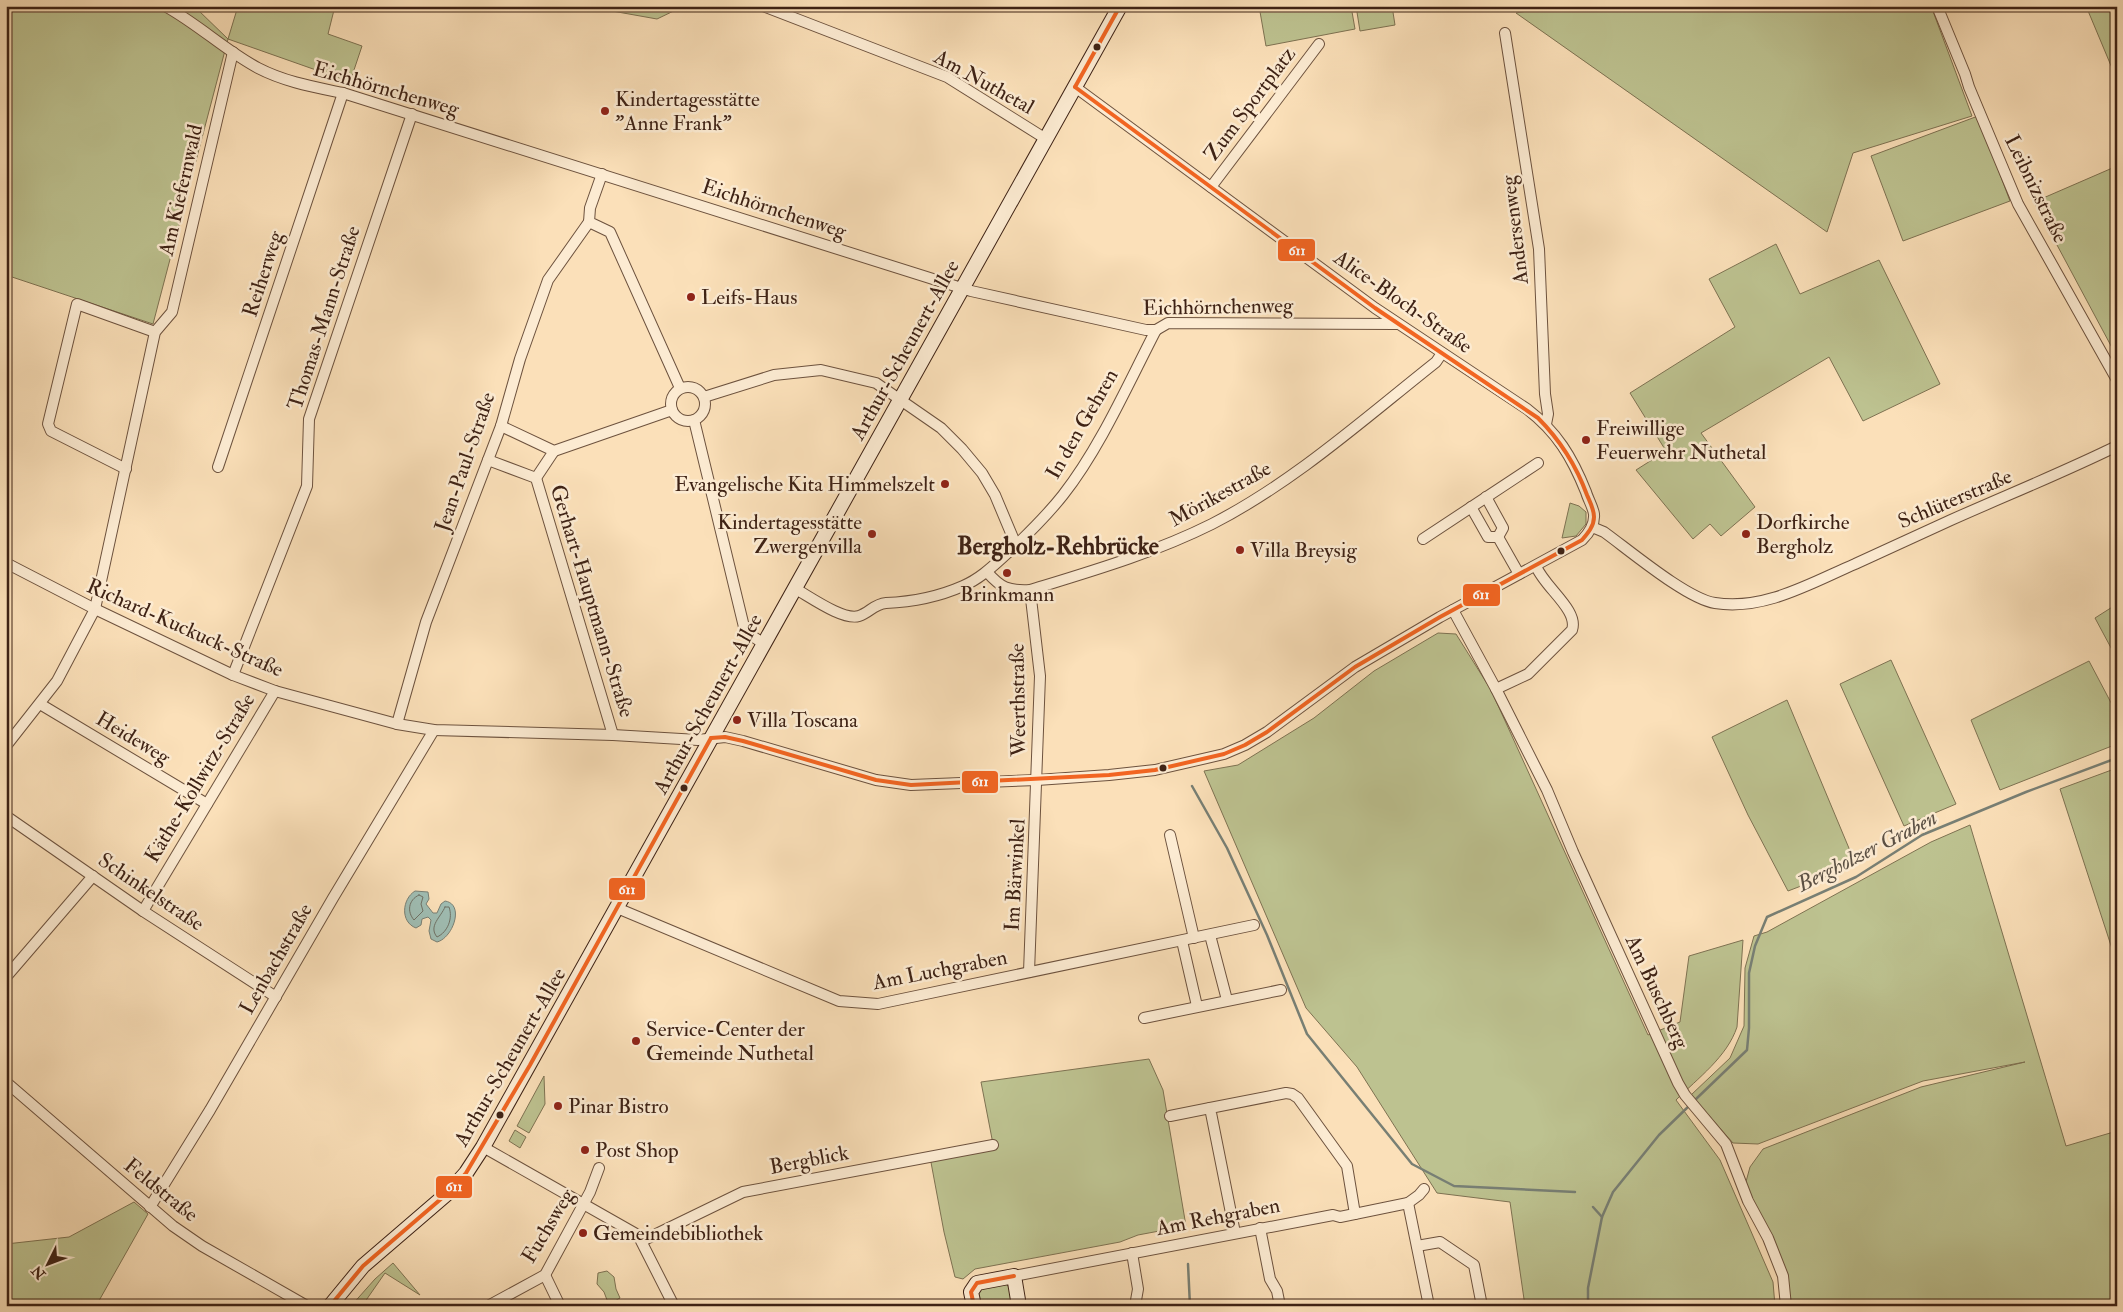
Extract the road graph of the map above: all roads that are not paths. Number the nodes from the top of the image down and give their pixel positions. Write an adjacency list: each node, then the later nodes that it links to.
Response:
1 (165, 6): 7 (street, Eichhörnchenweg)
2 (763, 6): 11 (street, Am Nuthetal)
3 (1120, 6): 8 (main road, Arthur-Scheunert-Allee)
4 (1937, 6): 20 (street, Leibnizstraße)
5 (1505, 33): 26 (street, Andersenweg)
6 (1319, 44): 13 (street, Zum Sportplatz)
7 (233, 52): 9 (street, Eichhörnchenweg); 18 (street, Am Kiefernwald)
8 (1075, 87): 11 (main road, Arthur-Scheunert-Allee); 13 (street, Alice-Bloch-Straße)
9 (343, 93): 10 (street, Eichhörnchenweg); 32 (street, Reiherweg)
10 (412, 114): 12 (street, Eichhörnchenweg); 50 (street, Thomas-Mann-Straße)
11 (1046, 139): 15 (main road, Arthur-Scheunert-Allee)
12 (602, 174): 14 (street); 15 (street, Eichhörnchenweg)
13 (1211, 187): 16 (street, Alice-Bloch-Straße)
14 (589, 222): 21 (street); 27 (street, Jean-Paul-Straße)
15 (962, 288): 17 (street, Eichhörnchenweg); 23 (main road, Arthur-Scheunert-Allee)
16 (1398, 324): 17 (street, Eichhörnchenweg); 19 (street, Alice-Bloch-Straße)
17 (1156, 330): 40 (street, In den Gehren)
18 (155, 332): 33 (street, Am Kiefernwald); 33 (street)
19 (1442, 353): 26 (street, Alice-Bloch-Straße); 46 (street, Mörikestraße)
20 (2117, 380)
21 (680, 388): 22 (street); 24 (street)
22 (704, 397): 23 (street); 25 (street)
23 (902, 400): 40 (street); 45 (main road, Arthur-Scheunert-Allee)
24 (672, 410): 25 (street); 29 (street)
25 (694, 420): 49 (street)
26 (1546, 424): 37 (street, Alice-Bloch-Straße)
27 (501, 426): 29 (street); 30 (street, Jean-Paul-Straße)
28 (2117, 446): 37 (street, Schlüterstraße)
29 (554, 451): 34 (street, Gerhart-Hauptmann-Straße)
30 (488, 460): 34 (street, Gerhart-Hauptmann-Straße); 54 (street, Jean-Paul-Straße)
31 (1538, 463): 35 (street)
32 (218, 467)
33 (126, 469): 47 (street, Am Kiefernwald)
34 (536, 478): 56 (street, Gerhart-Hauptmann-Straße)
35 (1486, 497): 36 (street); 38 (street)
36 (1471, 507): 38 (street); 39 (street)
37 (1592, 527): 42 (street, Richard-Kuckuck-Straße)
38 (1498, 537): 44 (street)
39 (1423, 539)
40 (1016, 545): 43 (street, In den Gehren)
41 (6, 563): 47 (street, Richard-Kuckuck-Straße)
42 (1536, 566): 44 (street, Richard-Kuckuck-Straße); 51 (street)
43 (987, 572): 45 (street, In den Gehren); 46 (street, Mörikestraße)
44 (1519, 574): 48 (street, Richard-Kuckuck-Straße)
45 (794, 588): 49 (main road, Arthur-Scheunert-Allee)
46 (1030, 590): 59 (street, Weerthstraße)
47 (95, 610): 50 (street, Richard-Kuckuck-Straße); 53 (street, Am Kiefernwald)
48 (1453, 610): 51 (street, Am Buschberg); 59 (street, Richard-Kuckuck-Straße)
49 (764, 644): 57 (main road, Arthur-Scheunert-Allee)
50 (233, 675): 52 (street, Richard-Kuckuck-Straße)
51 (1496, 689): 106 (street, Am Buschberg)
52 (274, 691): 54 (street, Richard-Kuckuck-Straße); 60 (street, Käthe-Kollwitz-Straße)
53 (40, 704): 58 (street, Am Kiefernwald); 60 (street, Heideweg)
54 (397, 724): 55 (street, Richard-Kuckuck-Straße)
55 (434, 730): 56 (street, Richard-Kuckuck-Straße); 73 (street, Lenbachstraße)
56 (613, 735): 57 (street, Richard-Kuckuck-Straße)
57 (711, 738): 59 (street, Richard-Kuckuck-Straße); 64 (main road, Arthur-Scheunert-Allee)
58 (6, 746)
59 (1037, 780): 70 (street, Im Bärwinkel)
60 (207, 804): 65 (street, Käthe-Kollwitz-Straße)
61 (6, 816): 63 (street, Schinkelstraße)
62 (1170, 835): 68 (street)
63 (93, 876): 65 (street, Schinkelstraße); 71 (street)
64 (617, 908): 70 (street, Am Luchgraben); 81 (main road, Arthur-Scheunert-Allee)
65 (143, 911): 73 (street, Schinkelstraße)
66 (1254, 925): 67 (street, Am Luchgraben)
67 (1210, 935): 68 (street, Am Luchgraben); 74 (street)
68 (1194, 938): 69 (street, Am Luchgraben)
69 (1182, 941): 70 (street, Am Luchgraben); 75 (street)
70 (1029, 972)
71 (6, 977)
72 (1281, 990): 74 (street)
73 (276, 997): 86 (street, Lenbachstraße)
74 (1227, 1000): 75 (street)
75 (1196, 1006): 76 (street)
76 (1144, 1018)
77 (6, 1082): 86 (street, Feldstraße)
78 (1210, 1108): 79 (street); 87 (street); 89 (street)
79 (1170, 1116)
80 (993, 1144): 90 (street, Bergblick)
81 (483, 1146): 84 (street); 96 (main road, Arthur-Scheunert-Allee)
82 (599, 1168): 84 (street, Fuchsweg)
83 (1424, 1189): 85 (street, Am Rehgraben)
84 (584, 1203): 90 (street); 93 (street, Fuchsweg)
85 (1408, 1203): 87 (street, Am Rehgraben); 91 (street)
86 (150, 1207): 95 (street, Feldstraße)
87 (1355, 1214): 88 (street, Am Rehgraben)
88 (1260, 1228): 89 (street, Am Rehgraben); 103 (street)
89 (1235, 1233): 92 (street, Am Rehgraben)
90 (642, 1241): 99 (street)
91 (1417, 1246): 104 (street); 105 (street)
92 (1132, 1253): 94 (street, Am Rehgraben); 102 (street)
93 (545, 1275): 97 (street, Fuchsweg); 98 (street)
94 (1014, 1276): 100 (main road, Am Rehgraben); 101 (main road)
95 (307, 1306)
96 (330, 1306)
97 (488, 1306)
98 (560, 1306)
99 (674, 1306)
100 (974, 1306)
101 (1019, 1306)
102 (1134, 1306)
103 (1280, 1306)
104 (1429, 1306)
105 (1482, 1306)
106 (1786, 1306)

